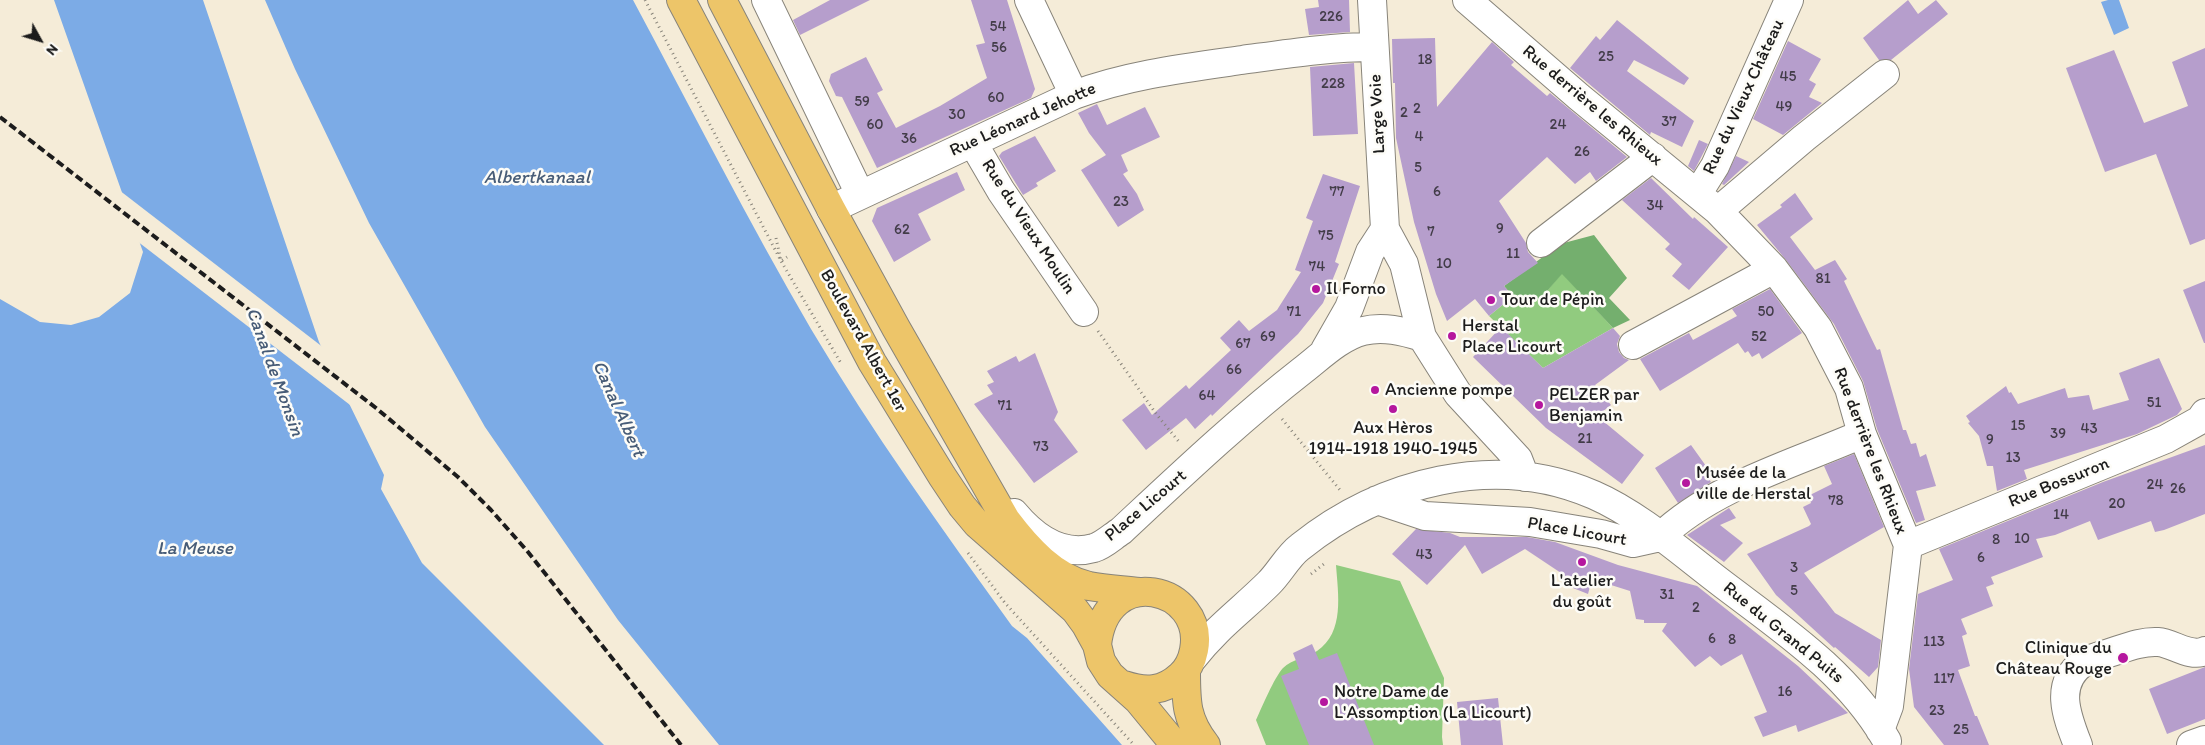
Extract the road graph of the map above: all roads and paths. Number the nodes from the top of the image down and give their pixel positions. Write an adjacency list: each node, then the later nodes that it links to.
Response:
1 (681, 0): 19 (main road, Boulevard Albert 1er)
2 (722, 0): 15 (main road, Boulevard Albert 1er)
3 (766, 0): 14 (street)
4 (1029, 0): 10 (street)
5 (1372, 0): 8 (street, Large Voie)
6 (1467, 0): 12 (street, Rue derrière les Rhieux)
7 (1788, 0): 13 (street, Rue du Vieux Château)
8 (1374, 47): 10 (street, Rue Léonard Jehotte); 17 (street, Large Voie)
9 (1885, 74): 16 (street)
10 (1074, 95): 11 (street, Rue Léonard Jehotte)
11 (973, 143): 14 (street, Rue Léonard Jehotte); 21 (street, Rue du Vieux Moulin)
12 (1653, 157): 13 (street, Rue derrière les Rhieux); 18 (street)
13 (1698, 192): 16 (street, Rue derrière les Rhieux)
14 (862, 193): 15 (street, Rue Léonard Jehotte)
15 (831, 208): 19 (main road); 28 (main road, Boulevard Albert 1er)
16 (1718, 211): 20 (street, Rue derrière les Rhieux)
17 (1385, 229): 22 (street); 24 (street, Place Licourt)
18 (1540, 243)
19 (822, 267): 36 (main road, Boulevard Albert 1er)
20 (1774, 269): 23 (street); 27 (street, Rue derrière les Rhieux)
21 (1084, 312): 29 (path)
22 (1422, 337): 24 (street, Place Licourt); 30 (street)
23 (1633, 345)
24 (1323, 355): 25 (street, Place Licourt)
25 (1266, 400): 29 (street, Place Licourt); 32 (path)
26 (2205, 413): 34 (street, Rue Bossuron)
27 (1862, 434): 33 (street); 34 (street, Rue derrière les Rhieux)
28 (970, 456): 29 (street, Place Licourt); 35 (main road, Boulevard Albert 1er)
29 (1196, 464)
30 (1525, 477): 31 (street, Place Licourt); 33 (street, Place Licourt)
31 (1377, 500): 32 (street, Place Licourt); 33 (street, Place Licourt)
32 (1353, 511): 38 (street, Place Licourt)
33 (1660, 537): 40 (street, Rue du Grand Puits)
34 (1908, 545): 40 (street, Rue derrière les Rhieux)
35 (1139, 592): 36 (main road, Boulevard Albert 1er); 38 (main road, Boulevard Albert 1er)
36 (1097, 645): 39 (main road, Boulevard Albert 1er)
37 (2205, 652): 44 (street)
38 (1189, 664): 39 (main road); 43 (main road, Boulevard Albert 1er)
39 (1124, 686): 42 (main road, Boulevard Albert 1er)
40 (1884, 738)
41 (2205, 740): 45 (street)
42 (1175, 745)
43 (1206, 745)
44 (2078, 745)
45 (2191, 745)

